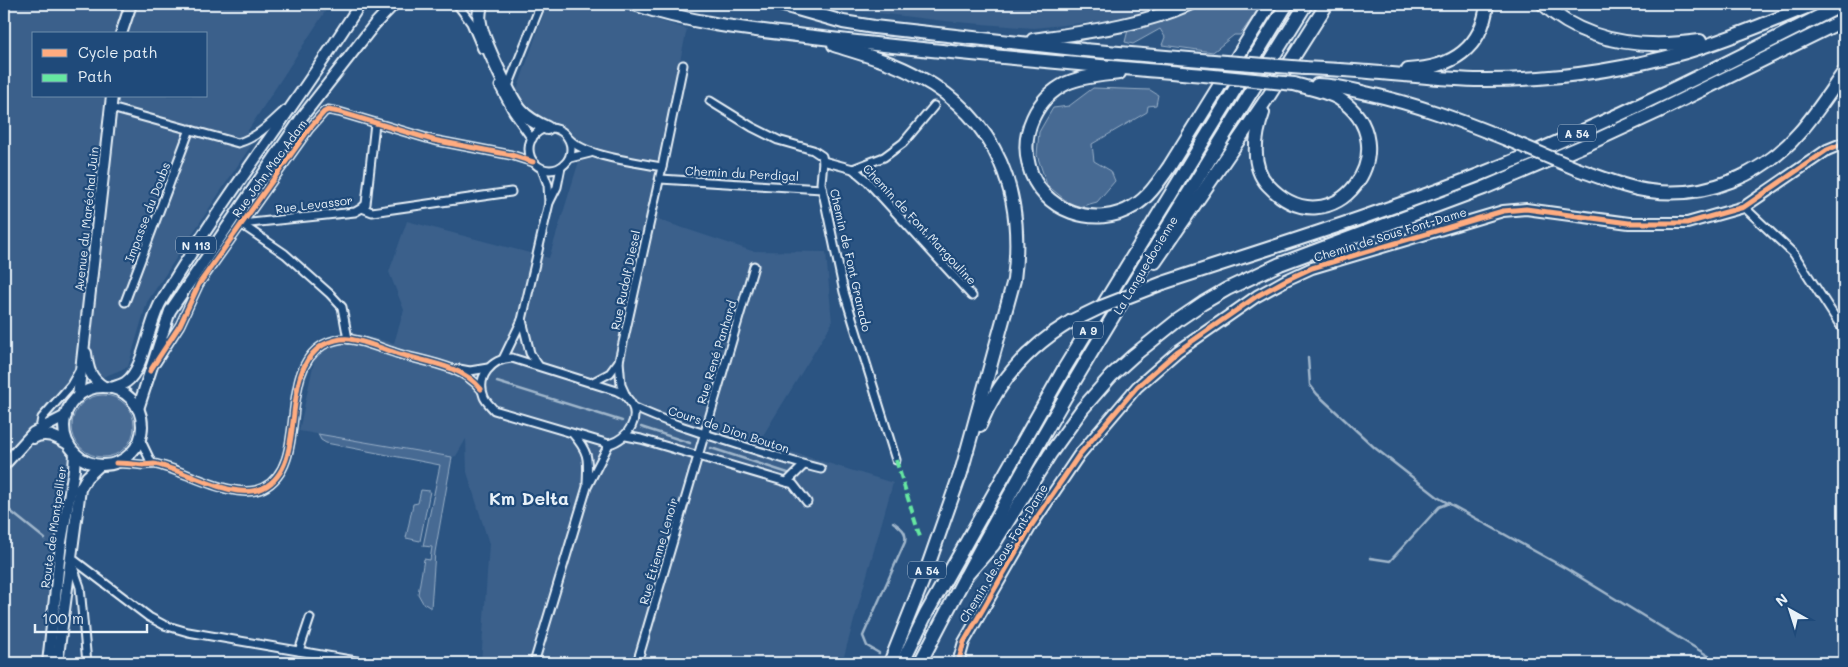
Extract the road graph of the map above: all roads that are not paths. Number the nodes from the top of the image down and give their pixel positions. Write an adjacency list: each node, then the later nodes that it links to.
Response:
1 (120, 4): 2 (street)
2 (131, 4): 22 (main road)
3 (352, 4): 25 (main road)
4 (360, 4): 25 (main road, N 113)
5 (394, 4): 75 (main road, N 113)
6 (457, 4): 31 (street)
7 (481, 4): 31 (highway)
8 (541, 4): 31 (street)
9 (634, 4): 23 (highway)
10 (780, 4): 24 (highway)
11 (1189, 4): 24 (highway)
12 (1270, 4): 27 (highway)
13 (1287, 4): 117 (highway, La Languedocienne / A 9)
14 (1306, 4): 65 (highway, La Languedocienne / A 9)
15 (1327, 4): 32 (highway)
16 (1487, 4): 28 (highway)
17 (1543, 4): 21 (highway)
18 (1814, 4): 21 (highway)
19 (1844, 4): 102 (highway, A 54, bridge)
20 (1844, 20): 107 (highway, A 54)
21 (1749, 30): 28 (highway)
22 (122, 32)
23 (808, 36): 27 (highway); 102 (highway)
24 (1005, 41): 28 (highway, bridge)
25 (334, 46): 35 (main road, N 113)
26 (683, 66): 51 (street, Rue Rudolf Diesel)
27 (1142, 69): 30 (highway, bridge)
28 (1368, 72)
29 (1844, 72): 30 (highway, bridge)
30 (1294, 84): 32 (highway)
31 (506, 92): 39 (highway); 41 (street)
32 (1270, 94): 65 (highway)
33 (112, 98): 37 (main road, Avenue du Maréchal Juin)
34 (710, 101): 48 (street)
35 (292, 104): 40 (street); 77 (main road, N 113)
36 (934, 106): 53 (street)
37 (111, 108): 40 (street); 68 (main road, Avenue du Maréchal Juin)
38 (375, 123): 46 (street, Rue John Mac Adam); 59 (street, Rue Levassor); 60 (street, Rue John Mac Adam)
39 (547, 128): 41 (street); 42 (street)
40 (190, 129): 63 (street, Impasse du Doubs)
41 (532, 138): 44 (street)
42 (570, 139): 45 (street); 47 (street)
43 (1844, 143): 58 (main road, Chemin de Sous Font-Dame)
44 (529, 147): 46 (street); 49 (street)
45 (590, 153): 47 (street); 51 (street)
46 (511, 155): 49 (street, Rue John Mac Adam)
47 (570, 158): 50 (street)
48 (824, 161): 53 (street, Chemin de Font Margouline); 55 (street, Chemin de Font Granado)
49 (534, 162): 52 (street)
50 (561, 167): 52 (street); 57 (street)
51 (662, 167): 54 (street, Rue Rudolf Diesel)
52 (542, 168): 57 (street)
53 (853, 170): 62 (street, Chemin de Font Margouline)
54 (660, 179): 55 (street, Chemin du Perdigal); 70 (street, Rue Rudolf Diesel)
55 (822, 189): 95 (street, Chemin de Font Granado)
56 (510, 192): 59 (street)
57 (549, 202): 64 (street)
58 (1744, 207): 66 (street); 119 (main road, Chemin de Sous Font-Dame)
59 (362, 208): 60 (street, Rue Levassor)
60 (241, 224): 67 (street); 75 (street, Rue John Mac Adam)
61 (754, 266): 86 (street, Rue René Panhard)
62 (972, 296)
63 (125, 302)
64 (522, 320): 69 (street); 71 (street)
65 (1106, 330): 107 (highway, La Languedocienne / A 9)
66 (1844, 331)
67 (348, 339): 74 (street); 97 (street)
68 (85, 345): 72 (main road, Avenue du Maréchal Juin); 77 (main road, Avenue du Maréchal Juin)
69 (503, 359): 71 (street); 73 (street)
70 (619, 361): 76 (street); 80 (street, Rue Rudolf Diesel)
71 (538, 365): 76 (street)
72 (80, 368): 79 (main road, Avenue du Maréchal Juin); 84 (street)
73 (488, 368): 74 (street); 78 (street)
74 (451, 369): 78 (street)
75 (150, 371): 82 (main road, N 113)
76 (590, 383): 80 (street)
77 (108, 388): 79 (main road); 82 (main road)
78 (481, 389): 85 (street)
79 (78, 397): 83 (main road)
80 (627, 398): 81 (street)
81 (633, 407): 86 (street, Cours de Dion Bouton); 87 (street)
82 (138, 409): 88 (main road)
83 (66, 416): 84 (main road); 90 (main road)
84 (40, 429): 89 (main road)
85 (572, 434): 91 (street); 104 (street)
86 (703, 434): 92 (street, Rue René Panhard); 100 (street, Cours de Dion Bouton)
87 (626, 436): 91 (street); 94 (street)
88 (140, 439): 96 (main road); 97 (street)
89 (23, 443): 90 (main road); 98 (main road)
90 (68, 444): 93 (main road)
91 (609, 444): 104 (street)
92 (701, 445): 94 (street, Rue Étienne Lenoir)
93 (75, 453): 99 (main road); 110 (main road, Route de Montpellier)
94 (698, 457): 103 (street); 115 (street, Rue Étienne Lenoir)
95 (896, 460)
96 (116, 463): 97 (street); 99 (main road)
97 (152, 464)
98 (4, 465)
99 (100, 465): 106 (main road, Route de Montpellier)
100 (804, 465): 101 (street, Cours de Dion Bouton); 103 (street)
101 (821, 469)
102 (960, 476): 116 (highway, A 54)
103 (787, 482): 105 (street)
104 (587, 487): 114 (street)
105 (808, 502)
106 (70, 556): 109 (street); 111 (main road, Route de Montpellier); 112 (street)
107 (965, 577): 118 (highway, La Languedocienne / A 9)
108 (310, 618): 109 (street)
109 (299, 651): 113 (street)
110 (48, 663)
111 (57, 663)
112 (87, 663)
113 (368, 663)
114 (534, 663)
115 (637, 663)
116 (890, 663)
117 (902, 663)
118 (920, 663)
119 (958, 663)

